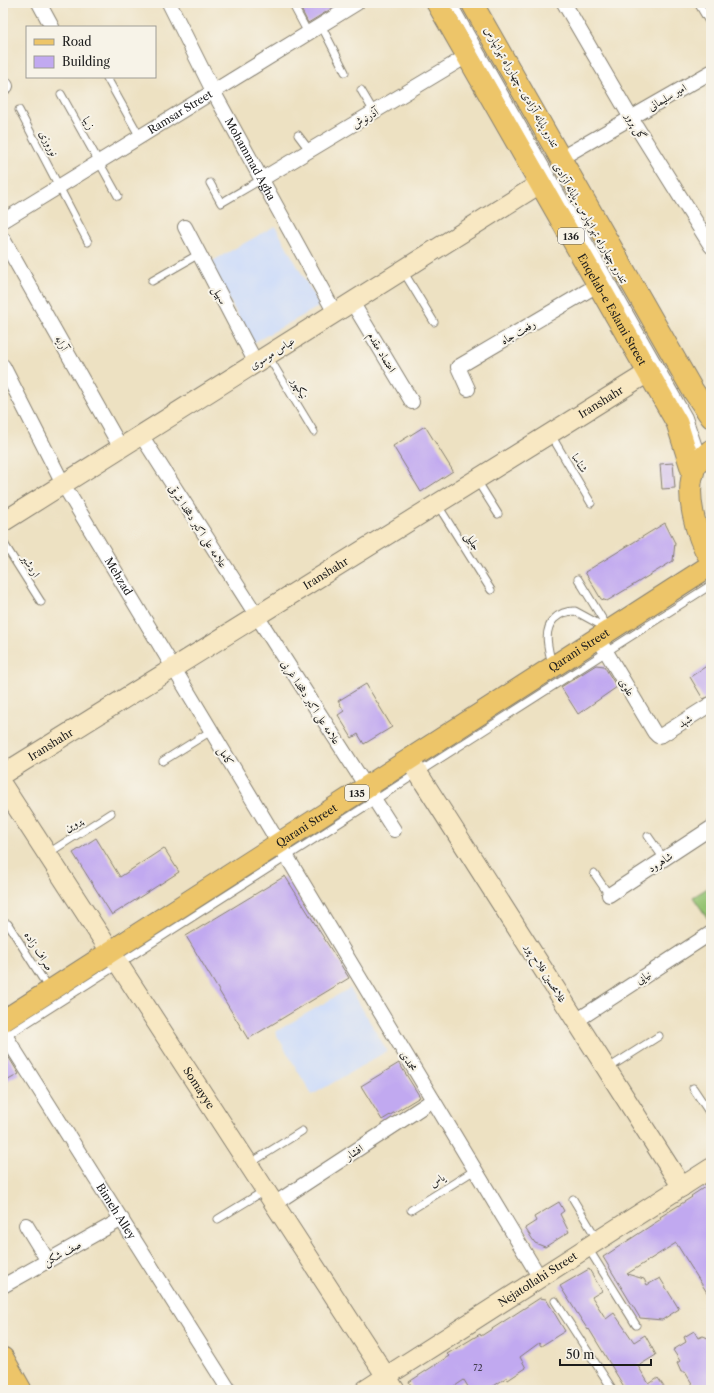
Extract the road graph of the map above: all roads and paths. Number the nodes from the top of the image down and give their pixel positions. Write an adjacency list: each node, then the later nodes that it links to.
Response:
1 (39, 3): 13 (street)
2 (169, 3): 22 (street, Mohammad Agha)
3 (292, 3): 14 (lane)
4 (357, 3): 11 (street, Ramsar Street)
5 (437, 3): 15 (main road, Enqelab-e Eslami Street / 136)
6 (453, 3): 59 (lane, تندرو چهارراه تهرانپارس ـ پایانه آزادی)
7 (461, 3): 44 (lane, تندرو پایانه آزادی ـ چهارراه تهرانپارس)
8 (472, 3): 30 (main road, 136)
9 (564, 3): 26 (street, گل پرور)
10 (698, 3): 12 (lane)
11 (321, 25): 14 (street, Ramsar Street); 16 (lane)
12 (711, 25)
13 (51, 26)
14 (308, 33): 22 (street, Ramsar Street)
15 (468, 56): 25 (street, آذرنوش); 34 (main road, Enqelab-e Eslami Street / 136)
16 (345, 72)
17 (711, 72): 26 (street, امیر سلیمانی)
18 (107, 78): 28 (lane)
19 (3, 82): 20 (street)
20 (3, 88)
21 (361, 90): 25 (lane)
22 (213, 91): 28 (street, Ramsar Street); 32 (street, Mohammad Agha)
23 (61, 94): 31 (lane, زیبا)
24 (19, 110): 35 (lane, نوروزی)
25 (374, 112): 29 (street, آذرنوش)
26 (631, 118): 30 (street, امیر سلیمانی); 41 (street, گل پرور)
27 (298, 135): 29 (lane)
28 (140, 137): 31 (street, Ramsar Street)
29 (310, 151): 32 (street, آذرنوش)
30 (561, 158): 54 (main road, 136)
31 (98, 162): 35 (street, Ramsar Street); 36 (lane, زیبا)
32 (262, 179): 33 (lane); 47 (street, Mohammad Agha)
33 (210, 183)
34 (541, 183): 43 (main road, عباس موسوی); 44 (main road, Enqelab-e Eslami Street / 136)
35 (59, 186): 37 (street, Ramsar Street); 40 (lane, نوروزی)
36 (118, 196)
37 (3, 221)
38 (185, 227): 42 (street, سهیل)
39 (3, 239): 58 (street, آرایه)
40 (88, 242)
41 (711, 246)
42 (199, 254): 45 (lane); 49 (street, سهیل)
43 (402, 271): 46 (main road, عباس موسوی); 48 (lane)
44 (608, 280): 51 (main road, Enqelab-e Eslami Street / 136); 52 (street, رفعت جاه)
45 (152, 281)
46 (352, 302): 47 (main road, عباس موسوی); 53 (street, اعتماد مقدم)
47 (336, 313): 49 (main road, عباس موسوی)
48 (434, 322)
49 (262, 359): 55 (lane, نیکپور); 57 (main road, عباس موسوی)
50 (3, 366): 61 (street, Mehzad)
51 (649, 372): 56 (main road, Iranshahr); 59 (main road, Enqelab-e Eslami Street / 136)
52 (468, 390)
53 (412, 402)
54 (711, 418)
55 (314, 432)
56 (550, 433): 60 (main road, Iranshahr); 63 (lane, شناسا)
57 (141, 435): 58 (main road, عباس موسوی); 73 (street, علامه علی اکبر دهخدا شرقی)
58 (121, 448): 61 (main road, عباس موسوی)
59 (702, 460): 67 (main road)
60 (476, 479): 62 (main road, Iranshahr); 64 (lane)
61 (63, 484): 65 (main road, عباس موسوی); 76 (street, Mehzad)
62 (437, 503): 71 (lane, جلیلی); 73 (main road, Iranshahr)
63 (591, 503)
64 (498, 514)
65 (3, 522)
66 (3, 542): 72 (lane, اردشیر)
67 (711, 560)
68 (711, 565): 74 (main road, Qarani Street / 135)
69 (578, 579): 74 (lane)
70 (711, 585): 74 (lane)
71 (491, 590)
72 (41, 602)
73 (256, 616): 76 (main road, Iranshahr); 84 (street, علامه علی اکبر دهخدا غربی)
74 (605, 640): 75 (main road, Qarani Street / 135); 75 (lane); 79 (street, علوی); 81 (lane)
75 (552, 667): 81 (main road, Qarani Street / 135)
76 (173, 668): 78 (street, کامل); 82 (main road, Iranshahr)
77 (711, 704): 79 (street, شهد)
78 (211, 731): 80 (lane); 89 (street, کامل)
79 (658, 736)
80 (163, 761)
81 (414, 766): 84 (main road, Qarani Street / 135); 98 (main road, غلامحسین فلاح‌ پور)
82 (3, 774)
83 (3, 786): 90 (main road, Somayye)
84 (370, 794): 87 (street, علامه علی اکبر دهخدا غربی); 89 (main road, Qarani Street / 135)
85 (111, 813): 90 (lane, پروین)
86 (711, 828): 91 (street, شاهرود)
87 (394, 830)
88 (648, 836): 91 (lane)
89 (283, 850): 96 (main road, Qarani Street / 135); 103 (street, محمدی)
90 (47, 854): 96 (main road, Somayye)
91 (664, 859): 93 (street, شاهرود)
92 (594, 872): 93 (lane)
93 (609, 895)
94 (8, 924): 97 (lane, صراف زاده)
95 (711, 933): 98 (street, نیایی)
96 (114, 958): 97 (main road, Qarani Street / 135); 99 (lane); 106 (main road, Somayye)
97 (50, 990): 99 (main road, Qarani Street / 135)
98 (576, 1021): 101 (main road, غلامحسین فلاح‌ پور)
99 (4, 1032): 113 (street, Bimeh Alley)
100 (659, 1036): 101 (lane)
101 (607, 1069): 109 (main road, غلامحسین فلاح‌ پور)
102 (694, 1088): 104 (lane)
103 (433, 1100): 108 (street, محمدی); 110 (street, افشار)
104 (711, 1115)
105 (302, 1131): 106 (lane)
106 (249, 1164): 110 (main road, Somayye)
107 (711, 1168): 109 (main road, Nejatollahi Street)
108 (475, 1170): 112 (lane, یاس); 118 (street, محمدی)
109 (682, 1187): 116 (main road, Nejatollahi Street)
110 (270, 1197): 114 (lane); 124 (main road, Somayye)
111 (573, 1199): 116 (lane)
112 (411, 1210)
113 (122, 1219): 117 (street, صف شکن); 127 (street, Bimeh Alley)
114 (218, 1219)
115 (26, 1225): 117 (street)
116 (593, 1244): 118 (main road, Nejatollahi Street); 121 (lane)
117 (48, 1261): 119 (street, صف شکن)
118 (540, 1278): 124 (main road, Nejatollahi Street)
119 (3, 1286)
120 (555, 1301): 129 (lane)
121 (636, 1325)
122 (3, 1358): 126 (main road)
123 (3, 1382): 125 (lane)
124 (390, 1383): 128 (main road, Nejatollahi Street)
125 (8, 1390)
126 (21, 1390)
127 (229, 1390)
128 (365, 1390)
129 (613, 1390)

